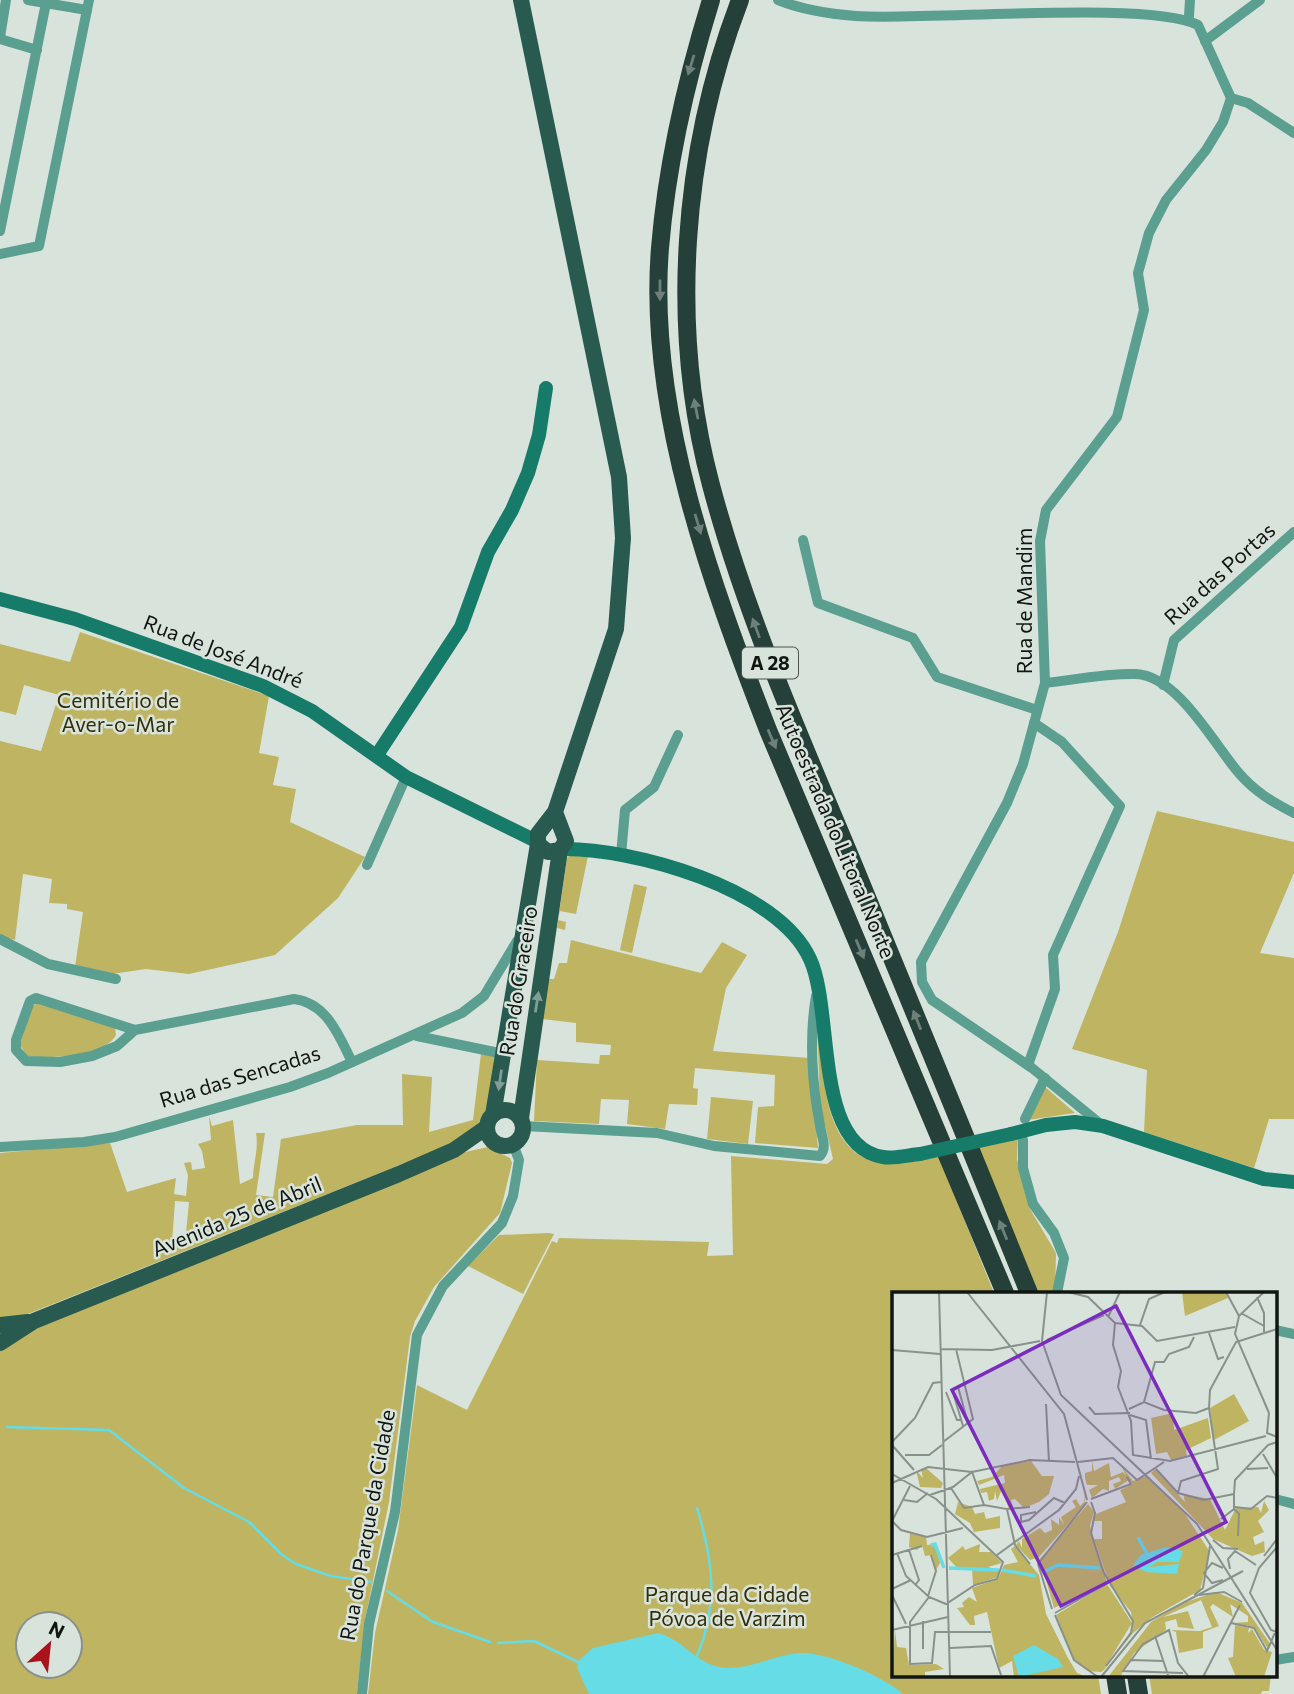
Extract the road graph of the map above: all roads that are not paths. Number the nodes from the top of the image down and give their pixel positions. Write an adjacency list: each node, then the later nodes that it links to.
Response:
1 (6, 0): 12 (street)
2 (28, 0): 9 (street)
3 (521, 0): 31 (main road)
4 (711, 0): 55 (highway, Autoestrada do Litoral Norte / A 28, one-way to 55)
5 (740, 0): 56 (highway, Autoestrada do Litoral Norte / A 28, one-way to 5)
6 (778, 0): 11 (street)
7 (1190, 0): 11 (street)
8 (1260, 0): 13 (street)
9 (47, 3): 10 (street); 14 (street)
10 (88, 5): 18 (street)
11 (1189, 16): 13 (street)
12 (0, 38): 14 (street)
13 (1205, 41): 15 (street)
14 (37, 50): 17 (street)
15 (1231, 97): 16 (street); 23 (street, Rua de Mandim)
16 (1294, 133)
17 (0, 231)
18 (0, 254)
19 (546, 388): 28 (street)
20 (1294, 532): 24 (street, Rua das Portas)
21 (803, 540): 25 (street)
22 (0, 599): 28 (street, Rua de José André)
23 (1045, 683): 24 (street); 25 (street, Rua de Mandim)
24 (1163, 685): 30 (street)
25 (1037, 710): 26 (street, Rua de Mandim)
26 (1034, 723): 44 (street); 44 (street, Rua de Mandim)
27 (678, 735): 32 (street)
28 (377, 755): 29 (street, Rua de José André)
29 (406, 777): 31 (street, Rua de José André); 33 (street)
30 (1294, 813)
31 (552, 839): 32 (street); 34 (main road); 35 (main road, Rua do Graceiro)
32 (621, 855): 39 (street)
33 (367, 865)
34 (529, 890): 35 (main road); 36 (main road)
35 (554, 893): 48 (main road, Rua do Graceiro, one-way to 35)
36 (523, 930): 41 (street, Rua das Sencadas); 42 (main road)
37 (0, 939): 38 (street)
38 (116, 979)
39 (817, 979): 48 (street); 50 (street, bridge)
40 (135, 1030): 40 (street); 43 (street)
41 (416, 1036): 42 (street); 43 (street, Rua das Sencadas)
42 (504, 1054): 47 (main road, one-way to 47)
43 (352, 1062): 52 (street, Rua das Sencadas)
44 (1028, 1065): 45 (street, Rua de Mandim)
45 (1045, 1078): 46 (street); 49 (street, Rua de Mandim)
46 (1025, 1119)
47 (490, 1121): 48 (main road); 51 (main road); 53 (main road, Avenida 25 de Abril)
48 (522, 1122): 51 (main road)
49 (1103, 1126): 50 (street); 54 (street)
50 (1017, 1137): 57 (street)
51 (505, 1144): 53 (main road, Avenida 25 de Abril); 69 (street, Rua do Parque da Cidade)
52 (0, 1147)
53 (454, 1150): 58 (main road, Avenida 25 de Abril)
54 (1294, 1182)
55 (1005, 1292)
56 (1029, 1292)
57 (1057, 1292)
58 (34, 1321): 59 (main road, Avenida 25 de Abril); 62 (main road, Avenida 25 de Abril)
59 (0, 1325)
60 (1276, 1330): 61 (street)
61 (1294, 1334)
62 (0, 1343)
63 (1276, 1499): 64 (street)
64 (1294, 1504)
65 (1294, 1657): 66 (street)
66 (1276, 1660)
67 (1115, 1676): 70 (highway)
68 (1136, 1676): 71 (highway)
69 (362, 1694)
70 (1118, 1694)
71 (1139, 1694)

